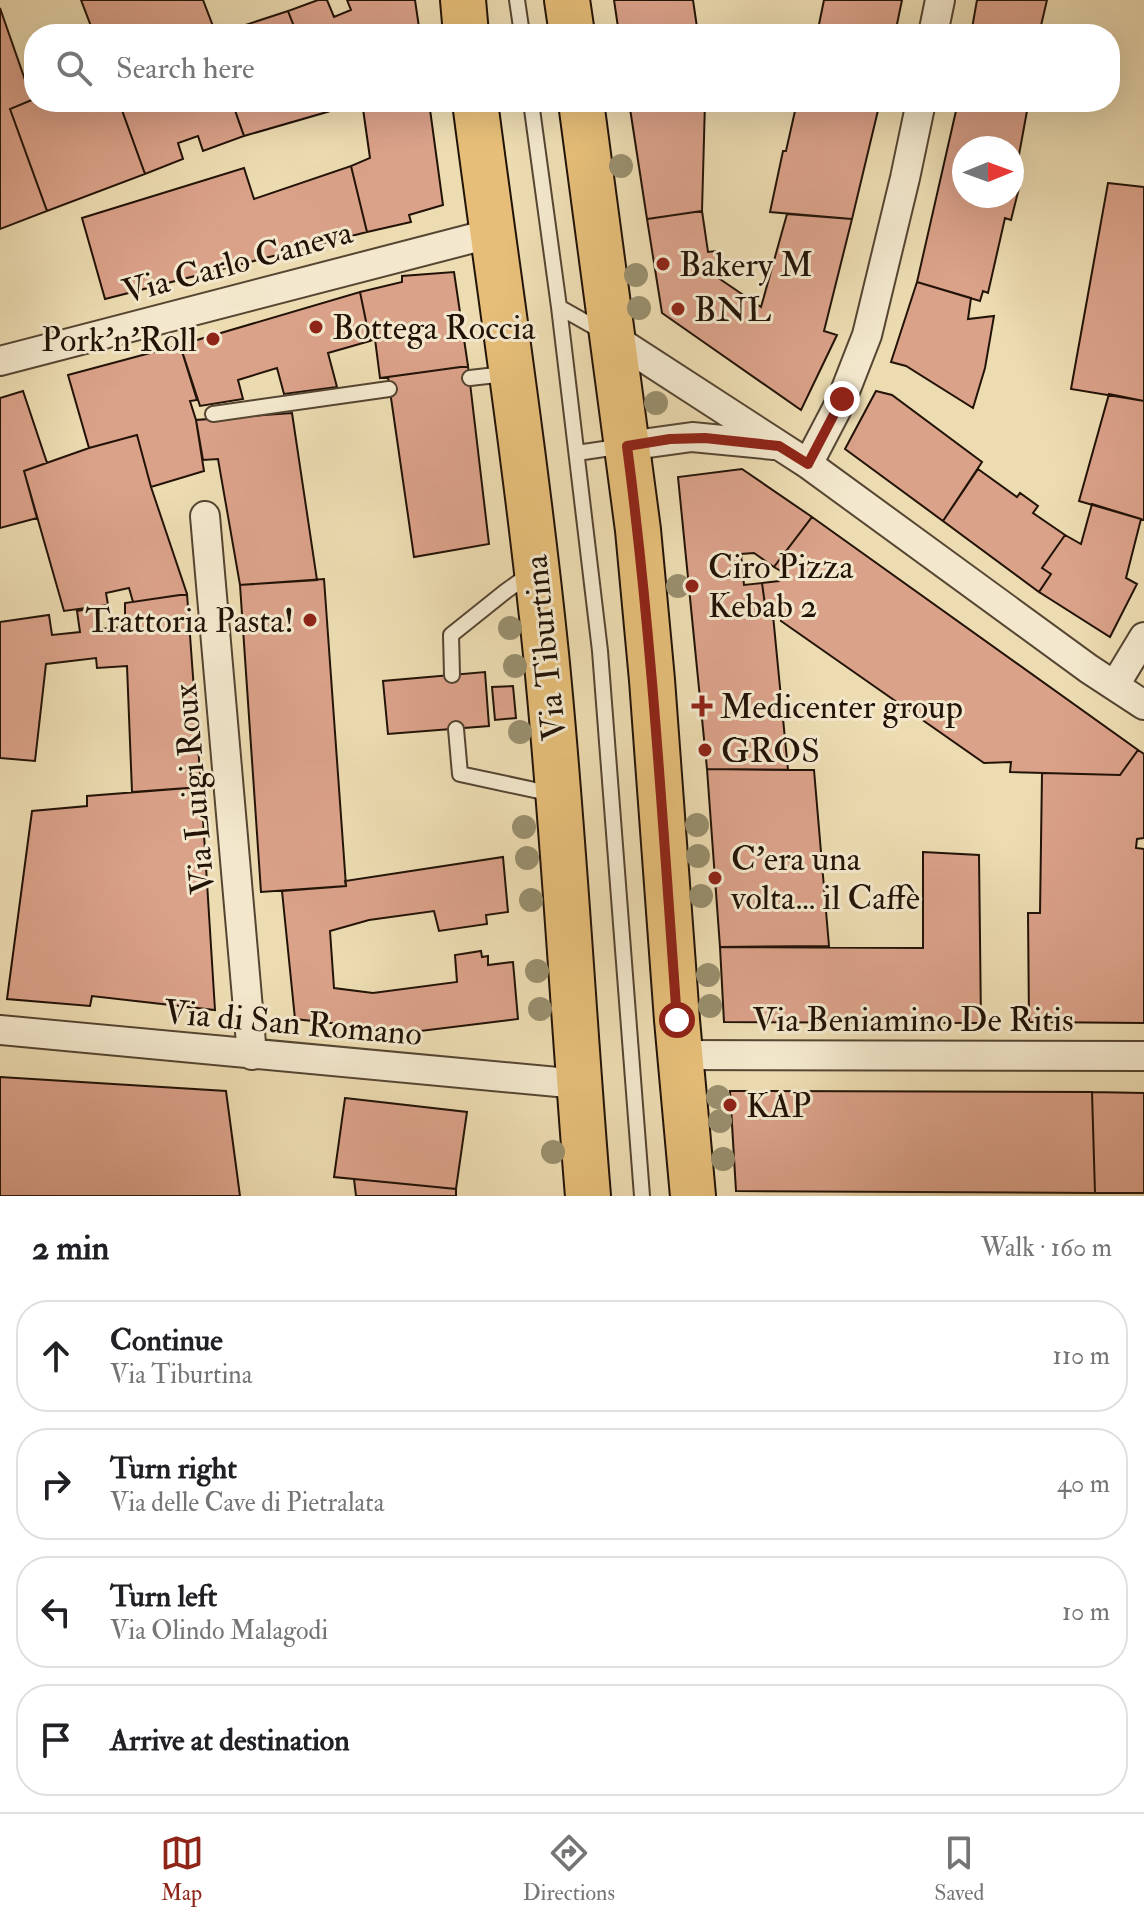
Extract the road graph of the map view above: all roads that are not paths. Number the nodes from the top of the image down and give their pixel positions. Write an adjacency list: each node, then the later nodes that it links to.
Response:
1 (463, 0): 5 (main road)
2 (517, 0): 6 (lane)
3 (567, 0): 7 (main road)
4 (940, 0): 8 (street)
5 (465, 24)
6 (521, 24)
7 (571, 24)
8 (935, 24)
9 (476, 112): 13 (main road, Via Tiburtina)
10 (532, 112): 14 (lane, Via Tiburtina)
11 (582, 112): 15 (main road)
12 (919, 112): 22 (street)
13 (493, 233): 16 (street, Via Carlo Caneva); 24 (main road, Via Tiburtina)
14 (559, 307): 15 (lane); 21 (lane, Via Tiburtina)
15 (612, 337): 19 (main road); 20 (street)
16 (0, 361)
17 (389, 389): 18 (lane)
18 (213, 414)
19 (627, 446): 20 (street); 21 (lane); 33 (main road)
20 (779, 446): 22 (street)
21 (577, 453): 37 (lane, Via Tiburtina)
22 (808, 464): 27 (street)
23 (205, 516): 32 (street, Via Luigi Roux)
24 (537, 569): 26 (lane); 30 (main road, Via Tiburtina)
25 (1144, 637): 27 (street)
26 (452, 675)
27 (1115, 685): 28 (street)
28 (1144, 705)
29 (456, 729): 30 (lane)
30 (559, 796): 35 (main road, Via Tiburtina)
31 (0, 1030): 32 (street, Via di San Romano)
32 (252, 1055): 35 (street, Via di San Romano)
33 (681, 1055): 34 (street, Via Beniamino De Ritis); 38 (main road)
34 (1144, 1056)
35 (579, 1084): 36 (main road, Via Tiburtina)
36 (588, 1196)
37 (642, 1196)
38 (693, 1196)

